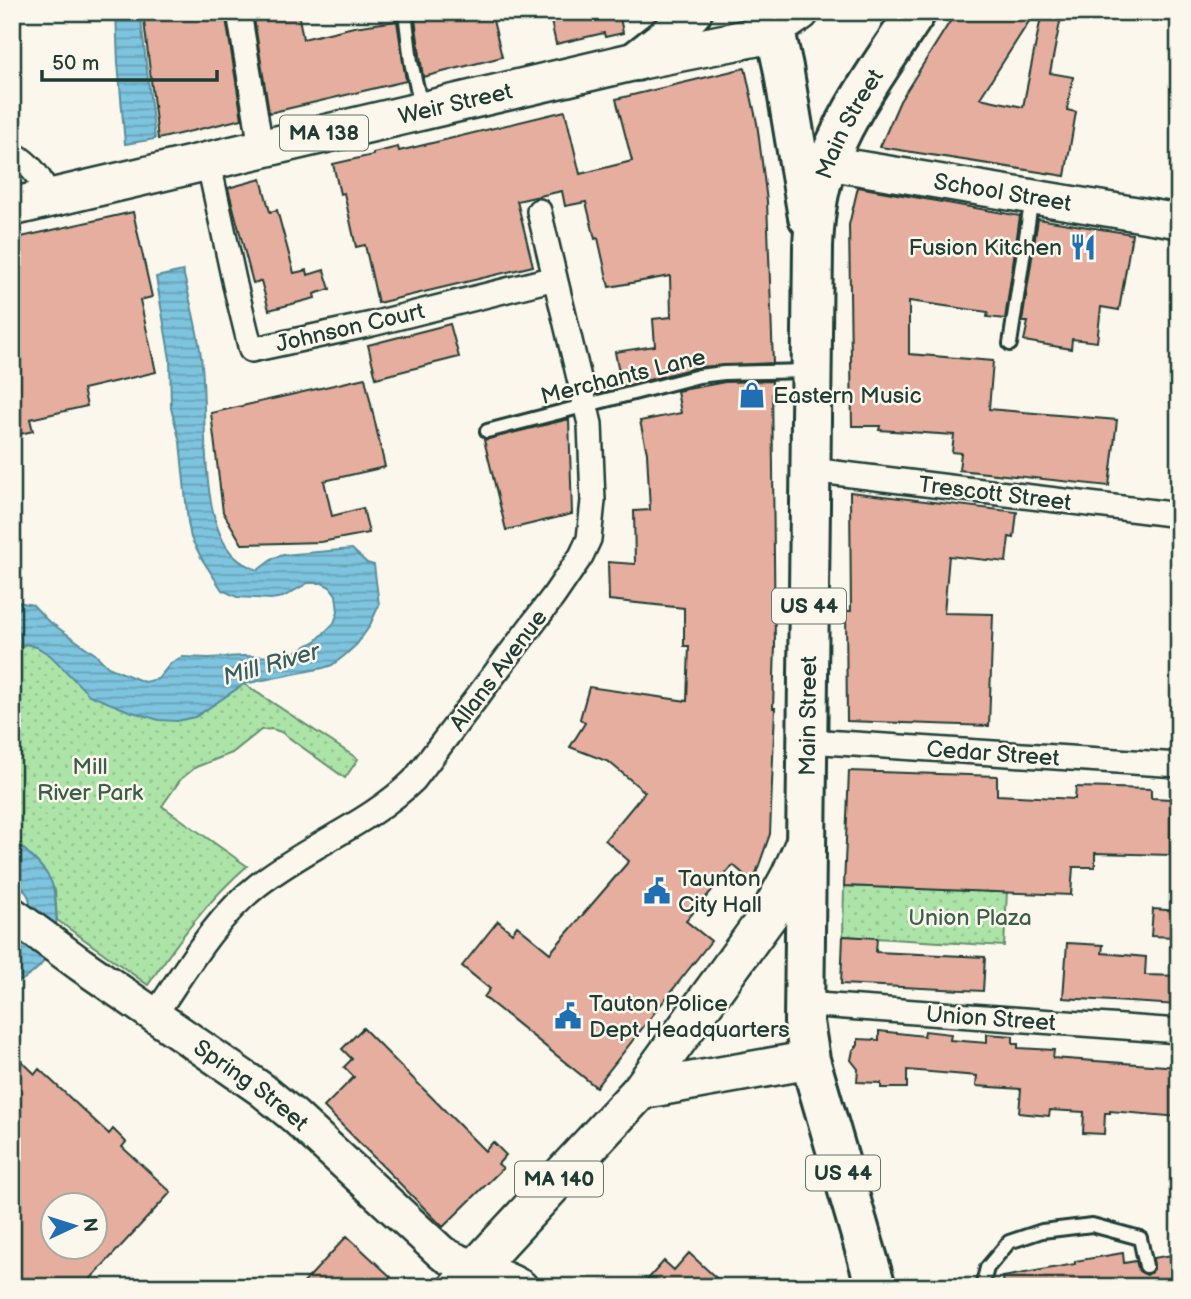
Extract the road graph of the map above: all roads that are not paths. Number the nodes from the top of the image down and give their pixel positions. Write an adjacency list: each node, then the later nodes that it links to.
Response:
1 (239, 12): 9 (street)
2 (405, 12): 8 (lane)
3 (692, 12): 6 (highway, MA 138)
4 (916, 12): 12 (highway, Main Street / US 44)
5 (782, 18): 6 (main road, Weir Street / MA 138); 7 (highway, Main Street / US 44)
6 (636, 61): 8 (main road, Weir Street / MA 138)
7 (787, 89): 12 (highway); 18 (highway, Main Street / US 44)
8 (422, 110): 9 (main road, Weir Street / MA 138)
9 (261, 148): 11 (main road, Weir Street / MA 138)
10 (12, 153): 14 (street)
11 (208, 160): 14 (main road, Weir Street / MA 138); 19 (street, Johnson Court)
12 (828, 163): 13 (main road, School Street); 18 (highway, Main Street / US 44)
13 (1032, 196): 17 (main road, School Street); 20 (lane)
14 (49, 198): 15 (main road, Weir Street / MA 138)
15 (12, 207)
16 (539, 211): 19 (street, Allans Avenue)
17 (1179, 221)
18 (813, 247): 21 (highway, Main Street / US 44)
19 (555, 278): 22 (street, Allans Avenue)
20 (1010, 344)
21 (812, 371): 22 (lane, Merchants Lane); 24 (highway, Main Street / US 44)
22 (586, 406): 23 (lane, Merchants Lane); 32 (street, Allans Avenue)
23 (488, 431)
24 (811, 470): 25 (street, Trescott Street); 26 (highway, Main Street / US 44)
25 (1179, 515)
26 (808, 741): 27 (street, Cedar Street); 28 (highway, Main Street / US 44)
27 (1179, 765)
28 (807, 838): 30 (highway, Main Street / US 44); 31 (main road, MA 140)
29 (12, 914): 32 (main road, Spring Street)
30 (804, 1004): 33 (street, Union Street); 34 (highway, Main Street / US 44)
31 (704, 1005): 35 (main road); 36 (main road, MA 140)
32 (154, 1016): 38 (main road, Spring Street)
33 (1179, 1031)
34 (810, 1060): 35 (main road); 40 (highway, US 44)
35 (732, 1074): 36 (main road)
36 (641, 1090): 38 (main road, MA 140)
37 (1146, 1266): 41 (lane)
38 (467, 1277): 39 (main road, Spring Street)
39 (521, 1287)
40 (876, 1287)
41 (982, 1287)

